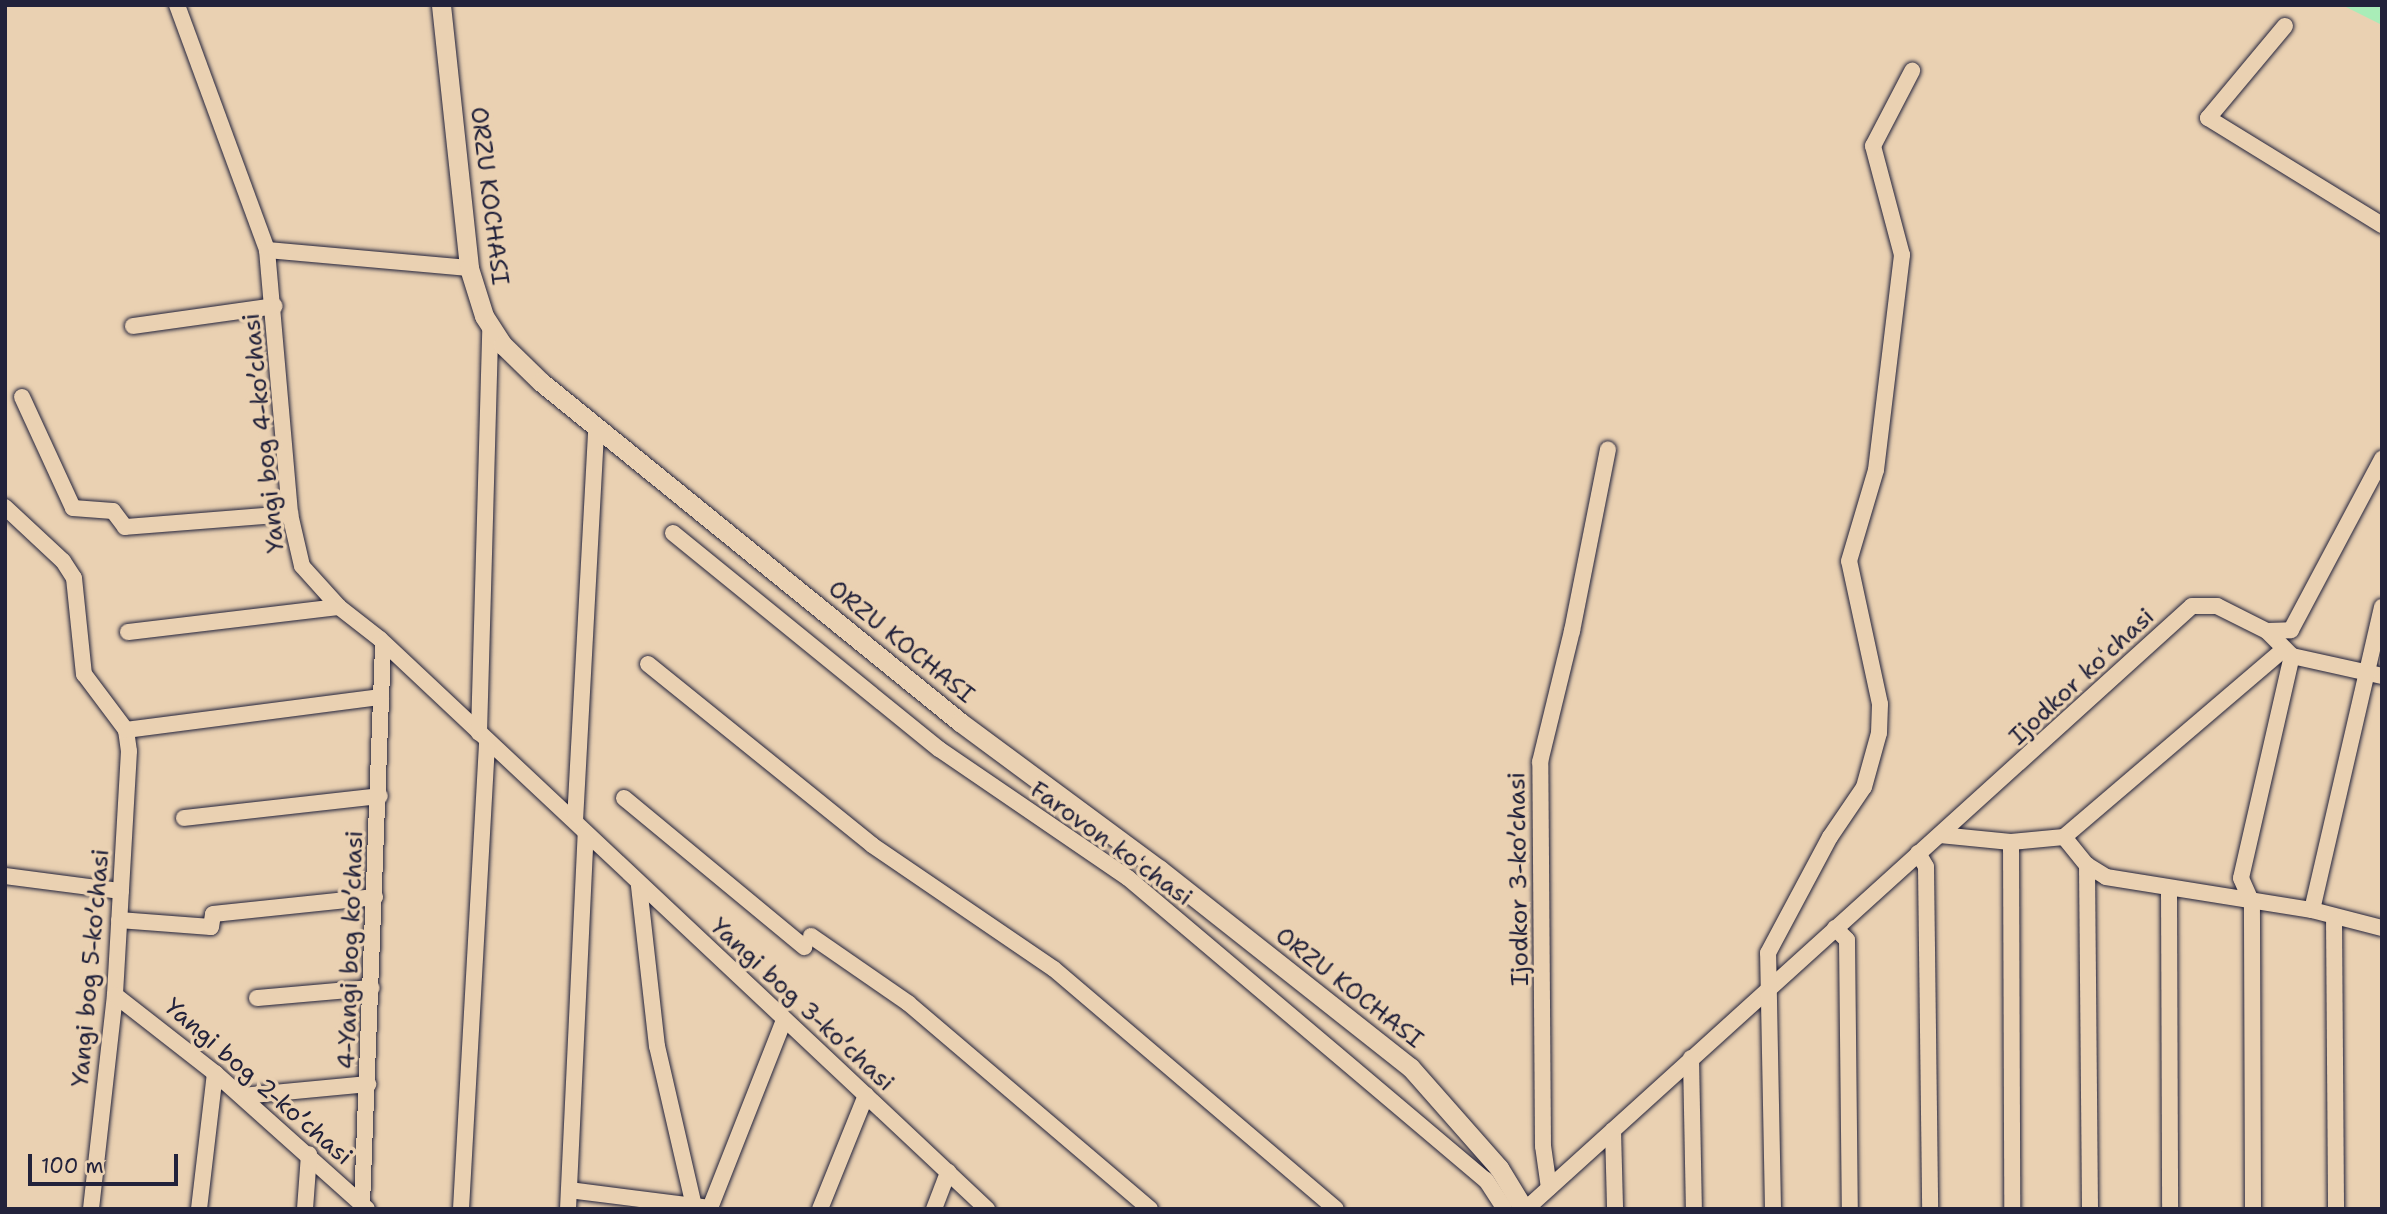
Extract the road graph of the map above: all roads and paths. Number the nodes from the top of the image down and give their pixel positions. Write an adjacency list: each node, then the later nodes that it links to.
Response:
1 (177, 5): 6 (street, Yangi bog 4-koʼchasi)
2 (442, 5): 7 (main road, ORZU KOCHASI)
3 (2285, 26): 5 (street)
4 (1912, 71): 49 (street)
5 (2382, 225)
6 (267, 250): 7 (street); 8 (street, Yangi bog 4-koʼchasi)
7 (469, 268): 10 (main road, ORZU KOCHASI)
8 (275, 306): 9 (street); 16 (street, Yangi bog 4-koʼchasi)
9 (132, 326)
10 (490, 329): 12 (main road, ORZU KOCHASI); 28 (street)
11 (22, 397): 16 (street)
12 (596, 427): 32 (street); 77 (main road, ORZU KOCHASI)
13 (1608, 450): 62 (street, Ijodkor 3-koʼchasi)
14 (2382, 459): 20 (street)
15 (5, 507): 27 (street)
16 (290, 514): 18 (street, Yangi bog 4-koʼchasi)
17 (673, 533): 76 (street, Farovon koʻchasi)
18 (339, 607): 21 (street); 22 (street, Yangi bog 4-koʼchasi)
19 (2382, 607): 25 (street)
20 (2267, 631): 23 (street, Ijodkor koʻchasi); 33 (street, Ijodkor koʻchasi)
21 (128, 632)
22 (383, 645): 26 (street, 4-Yangi bog koʼchasi); 28 (street, Yangi bog 4-koʼchasi)
23 (2288, 653): 25 (street); 34 (street); 43 (street)
24 (648, 664): 75 (street)
25 (2375, 674): 44 (street)
26 (381, 697): 27 (street); 29 (street, 4-Yangi bog koʼchasi)
27 (126, 730): 41 (street, Yangi bog 5-koʼchasi)
28 (483, 737): 32 (street, Yangi bog 4-koʼchasi); 69 (street)
29 (380, 796): 31 (street); 42 (street, 4-Yangi bog koʼchasi)
30 (624, 798): 74 (street)
31 (184, 818)
32 (581, 827): 39 (street, Yangi bog 3-koʼchasi); 63 (street)
33 (1940, 835): 35 (street); 36 (street, Ijodkor koʻchasi)
34 (2064, 837): 35 (street); 37 (street)
35 (2011, 842): 83 (street)
36 (1918, 853): 47 (street, Ijodkor koʻchasi); 82 (street)
37 (2087, 865): 40 (street); 84 (street)
38 (5, 876): 41 (street)
39 (639, 886): 53 (street, Yangi bog 3-koʼchasi); 64 (street)
40 (2169, 890): 43 (street); 85 (street)
41 (121, 891): 46 (street, Yangi bog 5-koʼchasi)
42 (375, 897): 46 (street); 50 (street, 4-Yangi bog koʼchasi)
43 (2252, 903): 44 (street); 86 (street)
44 (2312, 910): 45 (street)
45 (2334, 917): 48 (street); 87 (street)
46 (119, 920): 51 (street, Yangi bog 5-koʼchasi)
47 (1835, 928): 49 (street, Ijodkor koʻchasi); 81 (street)
48 (2382, 928)
49 (1769, 987): 54 (street, Ijodkor koʻchasi); 80 (street)
50 (372, 988): 52 (street); 56 (street, 4-Yangi bog koʼchasi)
51 (115, 995): 55 (street, Yangi bog 2-koʼchasi); 66 (street, Yangi bog 5-koʼchasi)
52 (257, 998)
53 (784, 1020): 58 (street, Yangi bog 3-koʼchasi); 64 (street)
54 (1691, 1058): 59 (street, Ijodkor koʻchasi); 79 (street)
55 (215, 1073): 57 (street, Yangi bog 2-koʼchasi); 67 (street)
56 (368, 1084): 57 (street); 65 (street, 4-Yangi bog koʼchasi)
57 (242, 1096): 60 (street, Yangi bog 2-koʼchasi)
58 (866, 1096): 61 (street, Yangi bog 3-koʼchasi); 71 (street)
59 (1613, 1130): 62 (street, Ijodkor koʻchasi); 78 (street)
60 (309, 1154): 65 (street, Yangi bog 2-koʼchasi); 68 (street)
61 (948, 1172): 72 (street); 73 (street, Yangi bog 3-koʼchasi)
62 (1549, 1188): 77 (street, Ijodkor koʻchasi)
63 (569, 1190): 64 (street); 70 (street)
64 (694, 1206)
65 (365, 1207)
66 (91, 1209)
67 (200, 1209)
68 (305, 1209)
69 (461, 1209)
70 (568, 1209)
71 (820, 1209)
72 (933, 1209)
73 (987, 1209)
74 (1150, 1209)
75 (1336, 1209)
76 (1505, 1209)
77 (1525, 1209)
78 (1615, 1209)
79 (1694, 1209)
80 (1773, 1209)
81 (1850, 1209)
82 (1930, 1209)
83 (2012, 1209)
84 (2090, 1209)
85 (2170, 1209)
86 (2253, 1209)
87 (2336, 1209)

